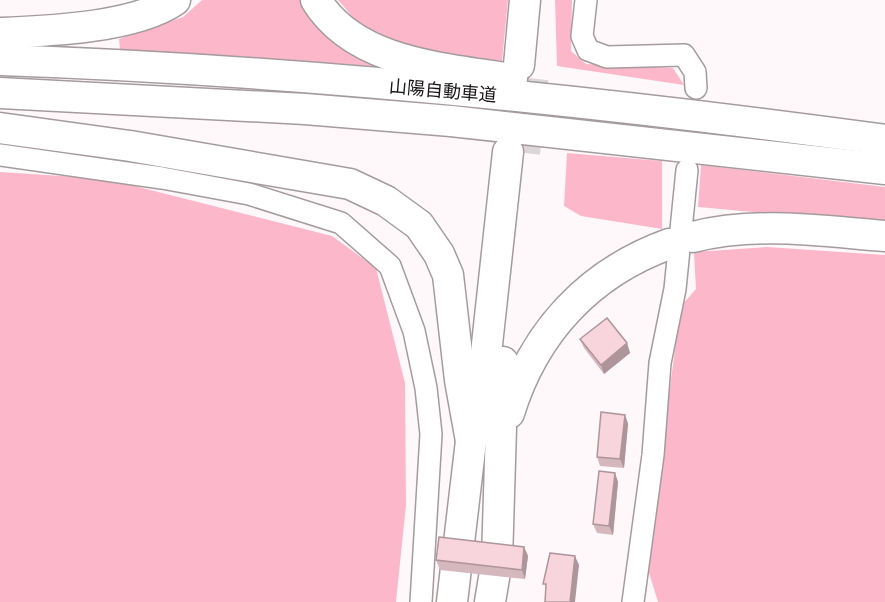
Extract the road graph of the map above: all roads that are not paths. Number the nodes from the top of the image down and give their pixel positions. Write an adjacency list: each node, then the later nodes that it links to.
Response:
1 (175, 0): 6 (highway)
2 (316, 0): 10 (highway)
3 (525, 0): 4 (highway)
4 (540, 0)
5 (586, 0): 8 (street)
6 (0, 33)
7 (0, 60): 10 (highway, 山陽自動車道)
8 (696, 88)
9 (0, 93): 15 (highway, 山陽自動車道)
10 (644, 110): 12 (highway, 山陽自動車道)
11 (0, 128): 18 (highway)
12 (885, 140)
13 (517, 153): 18 (highway)
14 (0, 155): 19 (street)
15 (885, 169)
16 (687, 170): 22 (street)
17 (885, 236): 18 (highway)
18 (485, 444): 20 (highway); 21 (highway)
19 (422, 602)
20 (452, 602)
21 (490, 602)
22 (633, 602)

